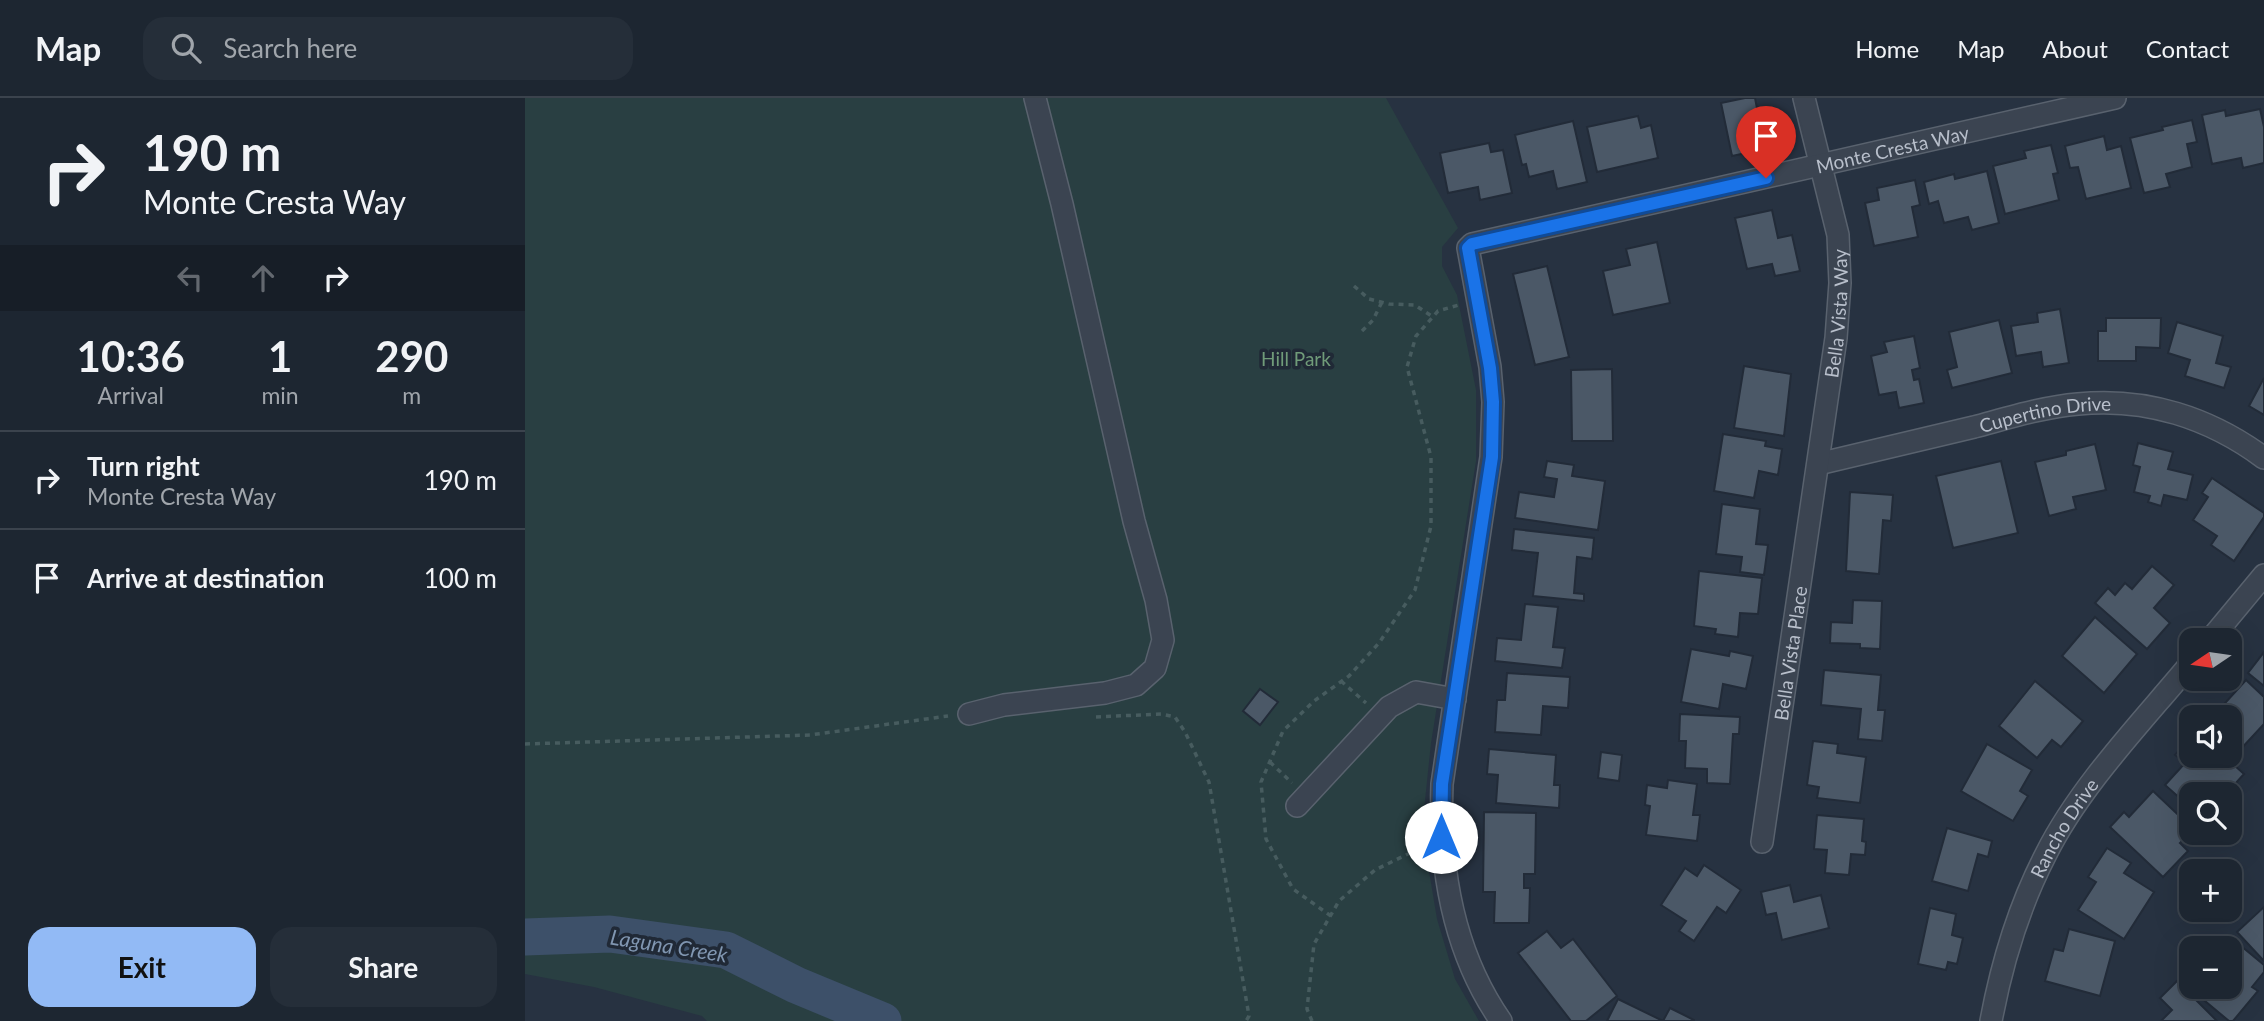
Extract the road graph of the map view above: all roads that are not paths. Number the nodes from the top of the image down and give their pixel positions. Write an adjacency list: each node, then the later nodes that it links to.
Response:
1 (1035, 98): 11 (street)
2 (1804, 98): 4 (street, Bella Vista Way)
3 (2115, 98): 4 (street, Monte Cresta Way)
4 (1819, 166): 6 (street, Bella Vista Way); 10 (street, Monte Cresta Way)
5 (2264, 458): 6 (street, Cupertino Drive)
6 (1818, 464): 13 (street, Bella Vista Place)
7 (2264, 575): 8 (street)
8 (2220, 628)
9 (2179, 678): 15 (street, Rancho Drive)
10 (1455, 699): 12 (street); 14 (street)
11 (968, 714)
12 (1302, 801)
13 (1762, 842)
14 (1501, 1021)
15 (1991, 1021)

